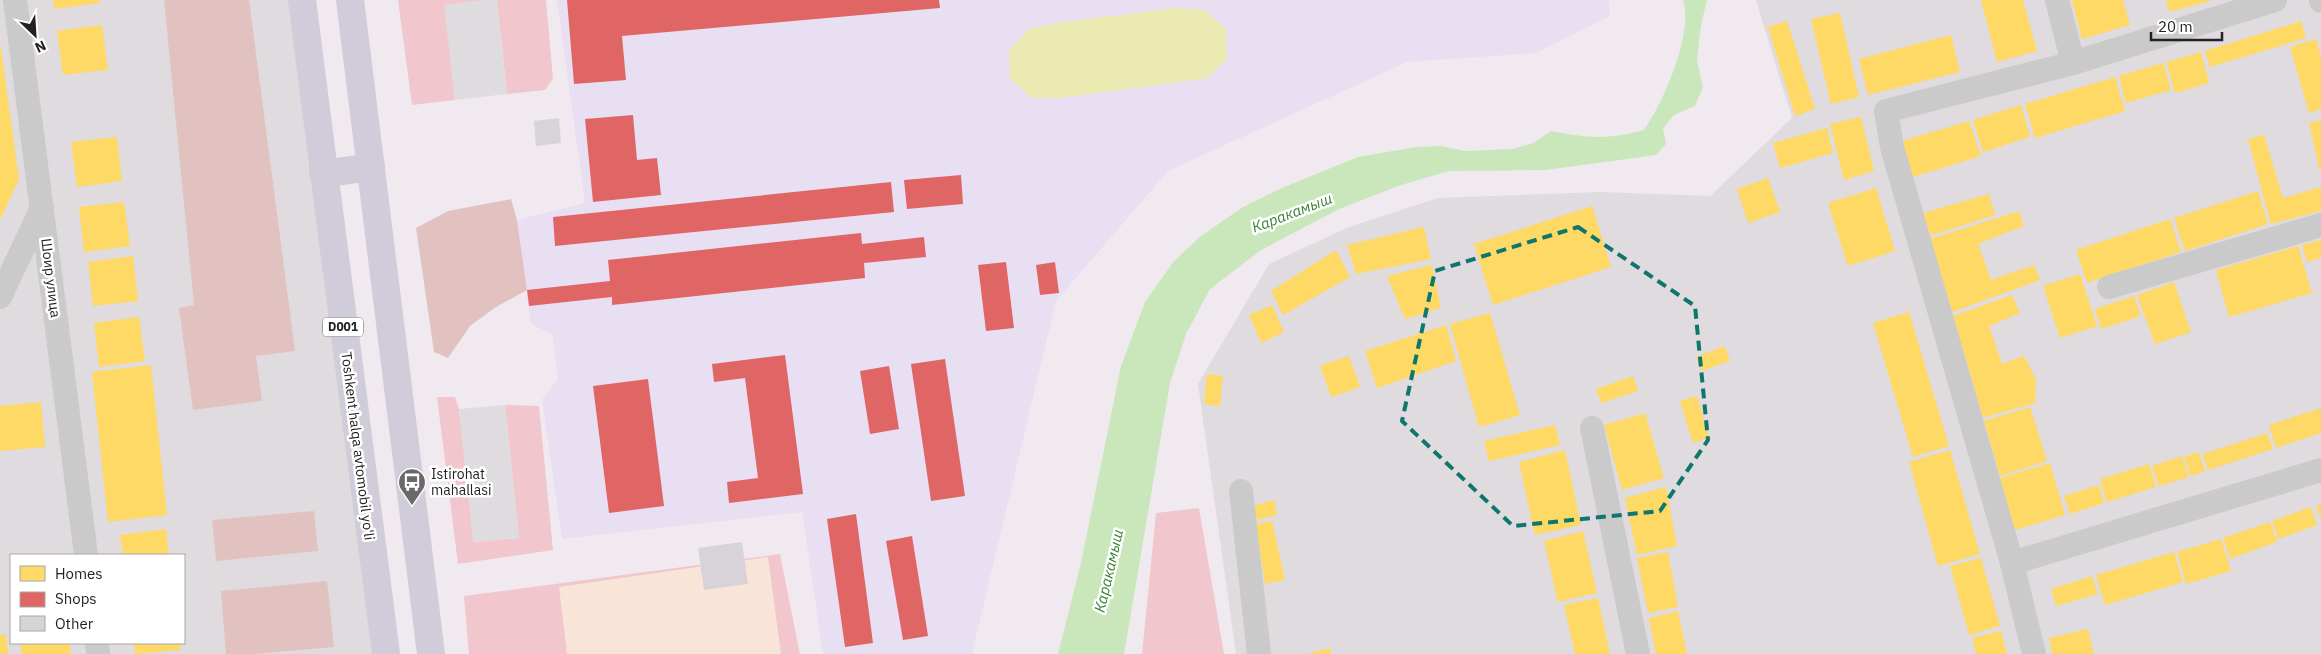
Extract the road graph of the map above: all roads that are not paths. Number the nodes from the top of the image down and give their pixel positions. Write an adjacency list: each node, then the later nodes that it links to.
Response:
1 (16, 0): 9 (street, Шоир улица)
2 (302, 0): 8 (highway, Toshkent halqa avtomobil yo'li / D001)
3 (350, 0): 7 (highway)
4 (2056, 0): 6 (street)
5 (2274, 0): 6 (street)
6 (2073, 63): 17 (street)
7 (371, 167): 8 (highway); 19 (highway)
8 (323, 174): 18 (highway, Toshkent halqa avtomobil yo'li / D001)
9 (42, 208): 12 (street); 16 (street, Шоир улица)
10 (2321, 225): 11 (street)
11 (2109, 286)
12 (0, 296)
13 (1592, 428): 21 (street)
14 (2321, 470): 17 (street)
15 (1241, 491): 20 (street)
16 (86, 554)
17 (2012, 563): 22 (street)
18 (386, 654)
19 (431, 654)
20 (1259, 654)
21 (1638, 654)
22 (2034, 654)

